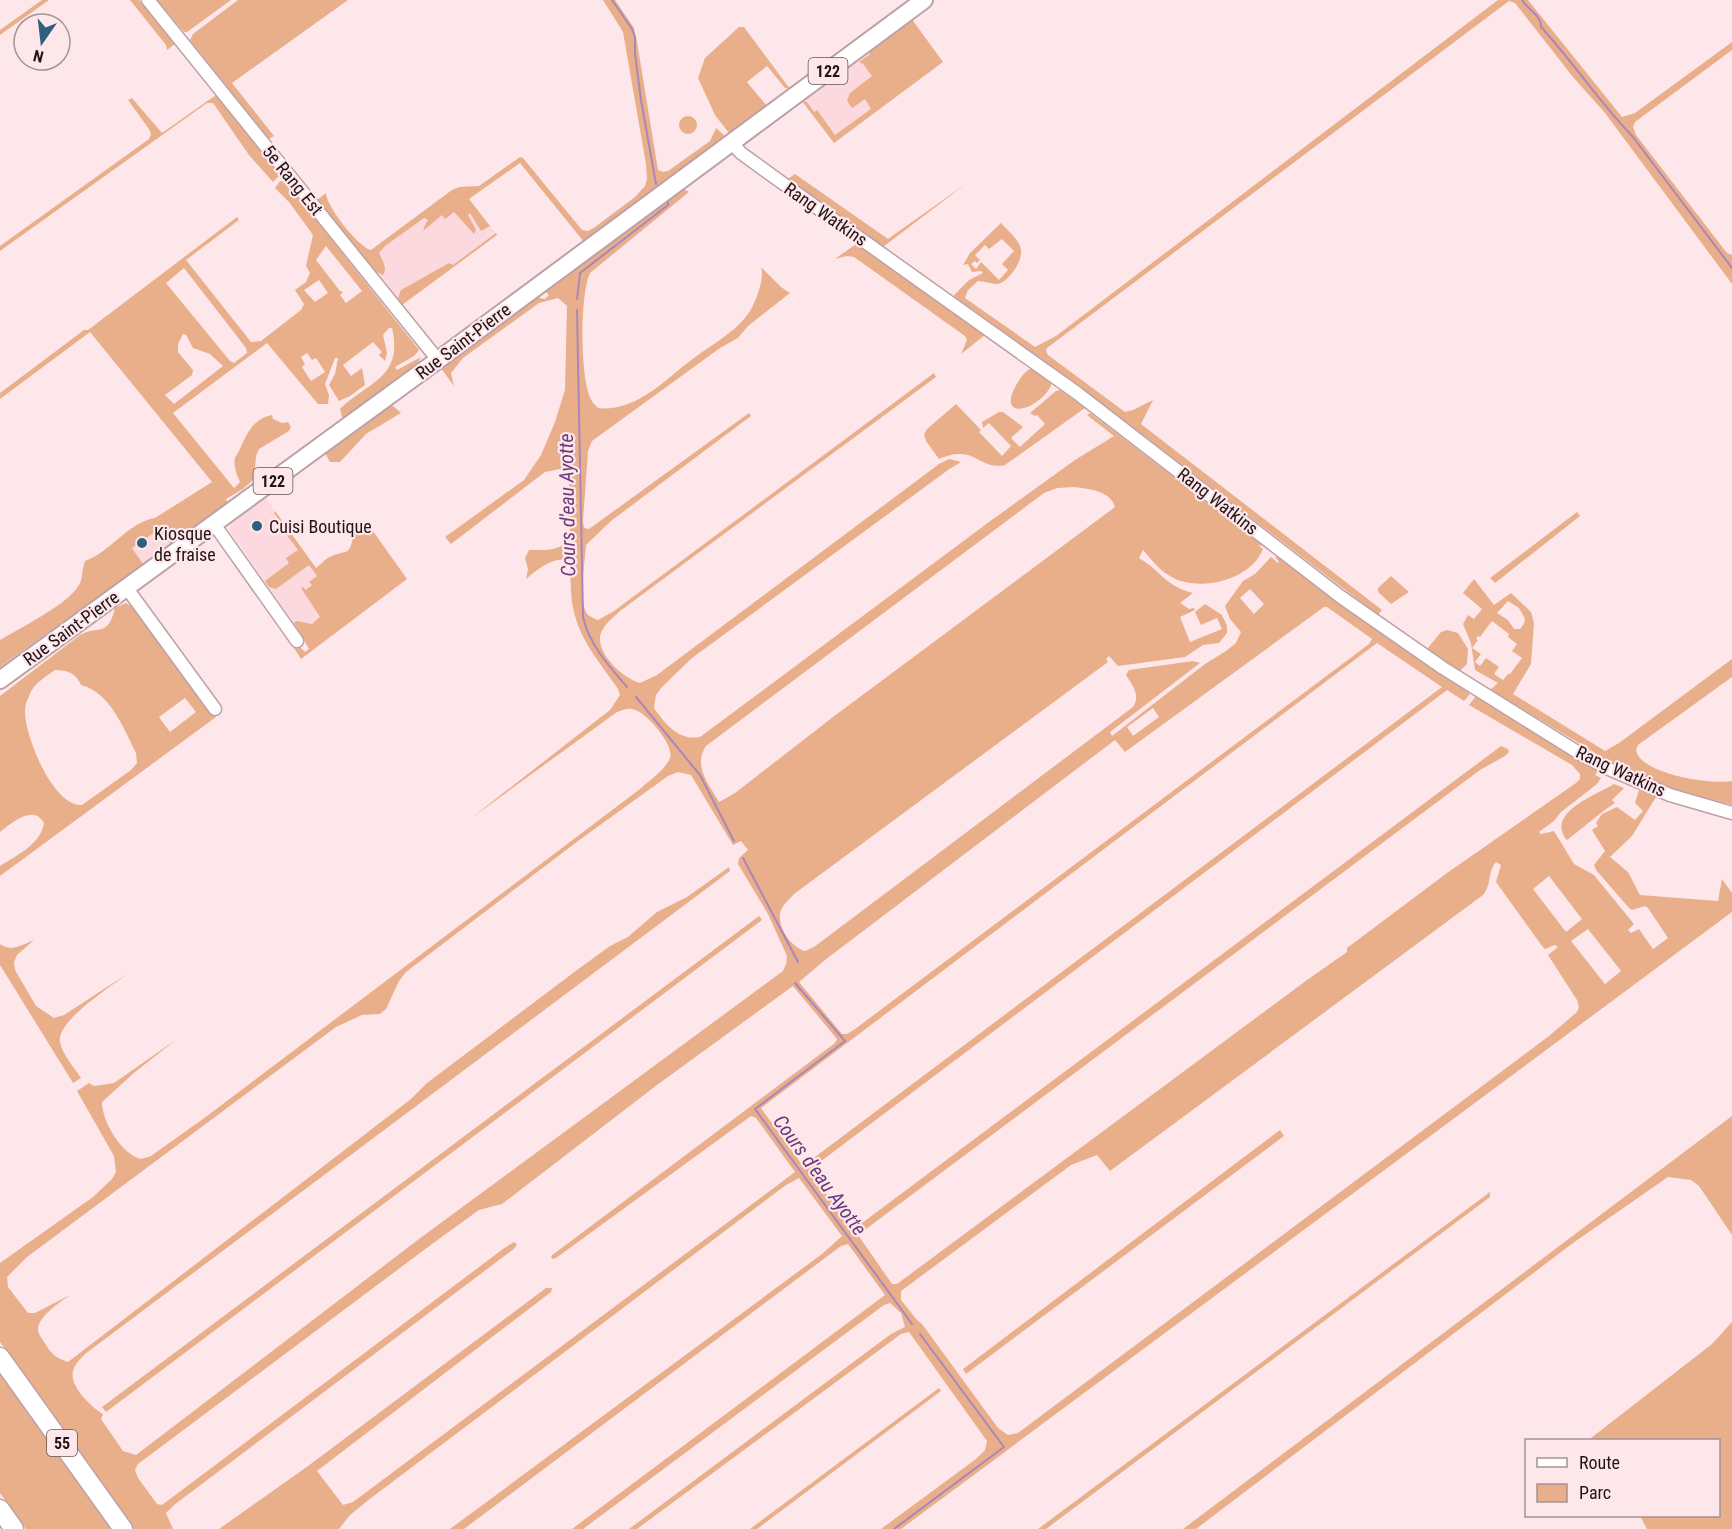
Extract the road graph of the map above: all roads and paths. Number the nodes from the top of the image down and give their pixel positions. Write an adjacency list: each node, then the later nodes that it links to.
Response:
1 (148, 0): 4 (street, 5e Rang Est)
2 (924, 0): 3 (main road, Rue Saint-Pierre / 122)
3 (731, 142): 4 (main road, Rue Saint-Pierre / 122); 10 (street, Rang Watkins)
4 (438, 360): 5 (main road, Rue Saint-Pierre / 122)
5 (214, 524): 6 (main road, Rue Saint-Pierre / 122); 7 (street)
6 (126, 587): 8 (main road, Rue Saint-Pierre / 122); 9 (street)
7 (297, 641)
8 (0, 680)
9 (215, 709)
10 (1732, 813)
11 (0, 1357): 14 (highway, 55)
12 (0, 1509): 13 (highway)
13 (14, 1529)
14 (123, 1529)

